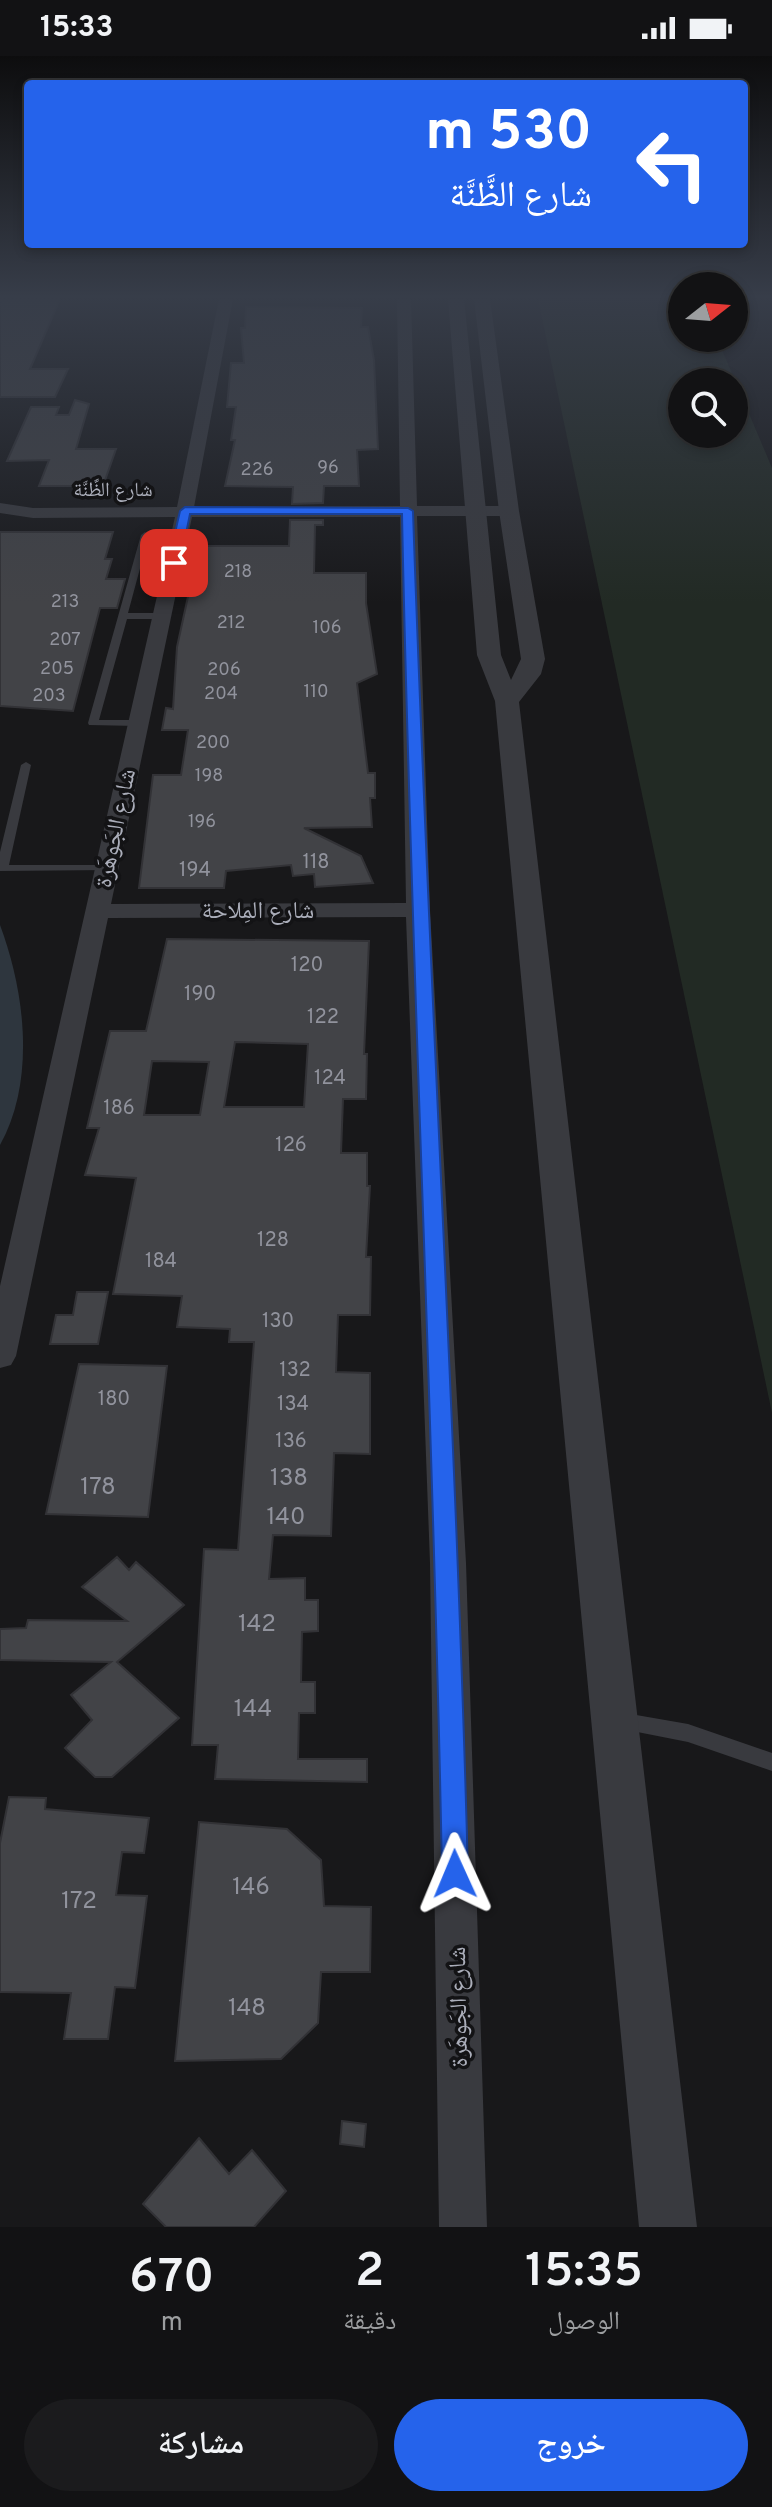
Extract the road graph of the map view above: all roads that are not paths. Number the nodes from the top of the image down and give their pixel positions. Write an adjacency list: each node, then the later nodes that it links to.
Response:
1 (206, 400): 8 (street, شارع الجَوهَرة)
2 (406, 400): 9 (street, شارع الجَوهَرة)
3 (466, 400): 10 (street)
4 (495, 400): 11 (street)
5 (0, 502): 7 (street, شارع الظَّنَّة)
6 (0, 508): 7 (street, شارع الظَّنَّة)
7 (54, 511): 8 (street, شارع الظَّنَّة)
8 (185, 511): 9 (street, شارع الظَّنَّة); 14 (street, شارع الجَوهَرة)
9 (408, 511): 10 (street, شارع الظَّنَّة); 22 (street, شارع الجَوهَرة)
10 (477, 511): 11 (street, شارع الظَّنَّة); 15 (street)
11 (509, 511): 16 (street)
12 (145, 535): 13 (lane)
13 (123, 616): 14 (lane); 18 (lane)
14 (162, 616): 18 (street, شارع الجَوهَرة)
15 (489, 647): 16 (street); 17 (street)
16 (532, 653): 17 (street)
17 (507, 701): 25 (street)
18 (138, 723): 21 (street, شارع الجَوهَرة)
19 (26, 765): 20 (lane)
20 (1, 868): 21 (lane)
21 (106, 868): 23 (street, شارع الجَوهَرة)
22 (418, 910): 23 (street, شارع المِلاحة); 27 (street, شارع الجَوهَرة)
23 (97, 911): 24 (street, شارع الجَوهَرة)
24 (0, 1356)
25 (614, 1720): 26 (lane); 28 (street)
26 (772, 1762)
27 (463, 2227)
28 (668, 2227)

